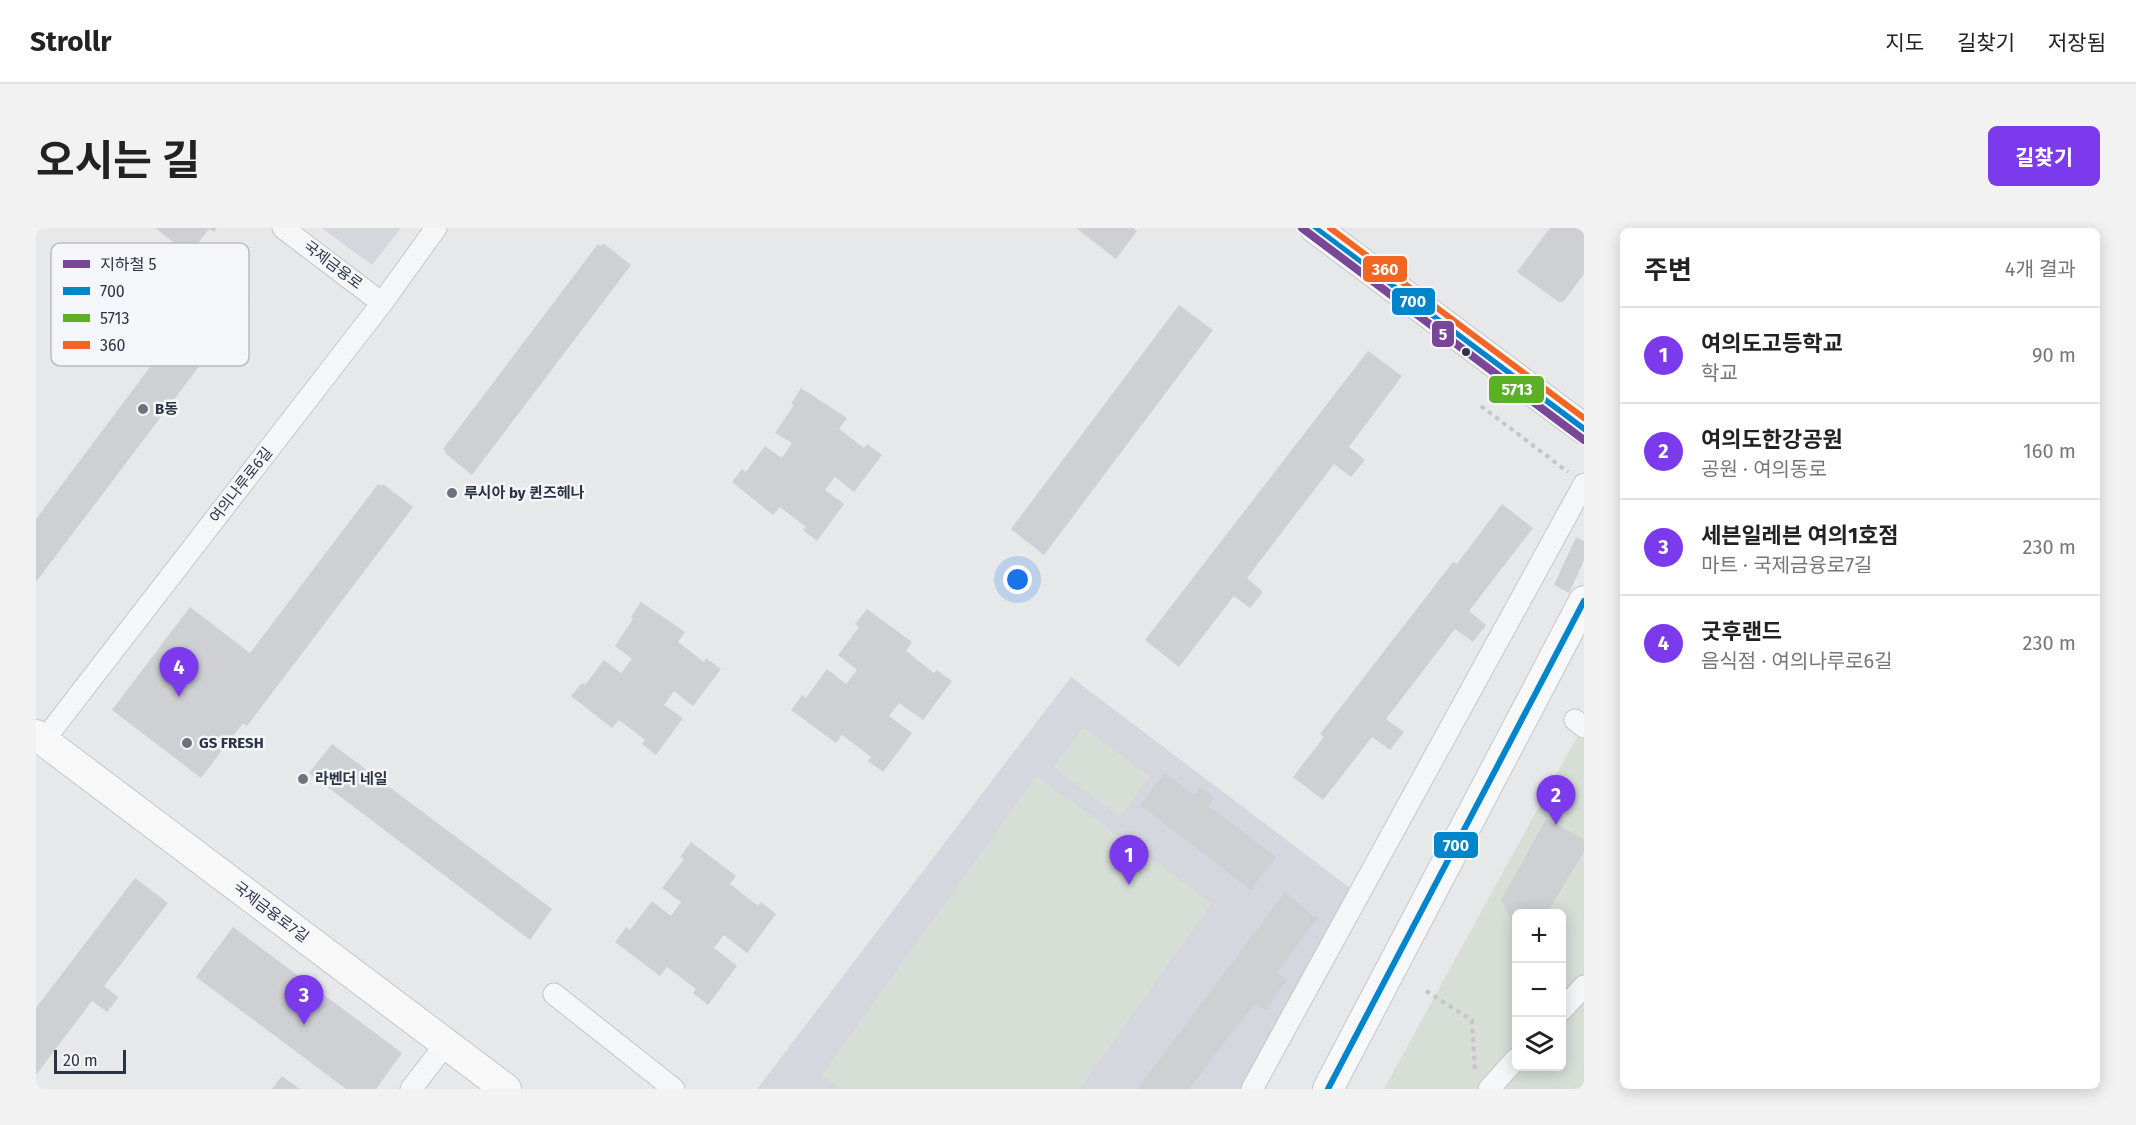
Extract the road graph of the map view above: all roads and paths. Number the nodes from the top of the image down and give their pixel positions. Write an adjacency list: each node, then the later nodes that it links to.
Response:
1 (283, 228): 4 (street, 국제금융로)
2 (436, 228): 4 (street, 여의나루로6길)
3 (1315, 228): 6 (street)
4 (382, 303): 9 (street, 여의나루로6길)
5 (1481, 406): 7 (path)
6 (1584, 429)
7 (1580, 490): 20 (street)
8 (1584, 601): 21 (street)
9 (40, 738): 14 (street, 국제금융로7길)
10 (1584, 986): 13 (street)
11 (1426, 991): 16 (path)
12 (554, 994): 19 (street)
13 (1566, 1006)
14 (445, 1045): 17 (street); 18 (street, 국제금융로7길)
15 (1512, 1062): 16 (street)
16 (1483, 1082)
17 (411, 1089)
18 (506, 1089)
19 (674, 1089)
20 (1252, 1089)
21 (1328, 1089)

